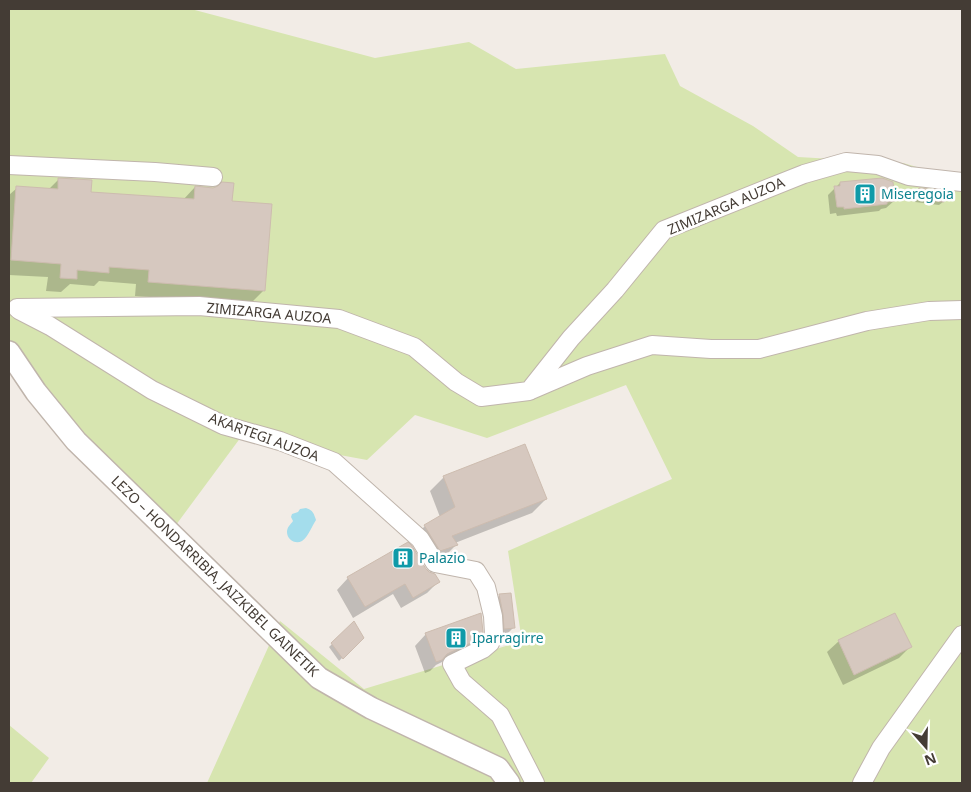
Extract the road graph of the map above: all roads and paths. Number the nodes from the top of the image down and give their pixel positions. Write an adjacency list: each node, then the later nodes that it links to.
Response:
1 (9, 165): 2 (street)
2 (213, 177)
3 (962, 182): 7 (street, ZIMIZARGA AUZOA)
4 (13, 308): 7 (street, ZIMIZARGA AUZOA); 10 (street, AKARTEGI AUZOA)
5 (962, 310): 7 (street, ZIMIZARGA AUZOA)
6 (9, 352): 9 (street, LEZO – HONDARRIBIA, JAIZKIBEL GAINETIK)
7 (529, 391)
8 (962, 635): 11 (street)
9 (509, 783)
10 (535, 783)
11 (862, 783)

